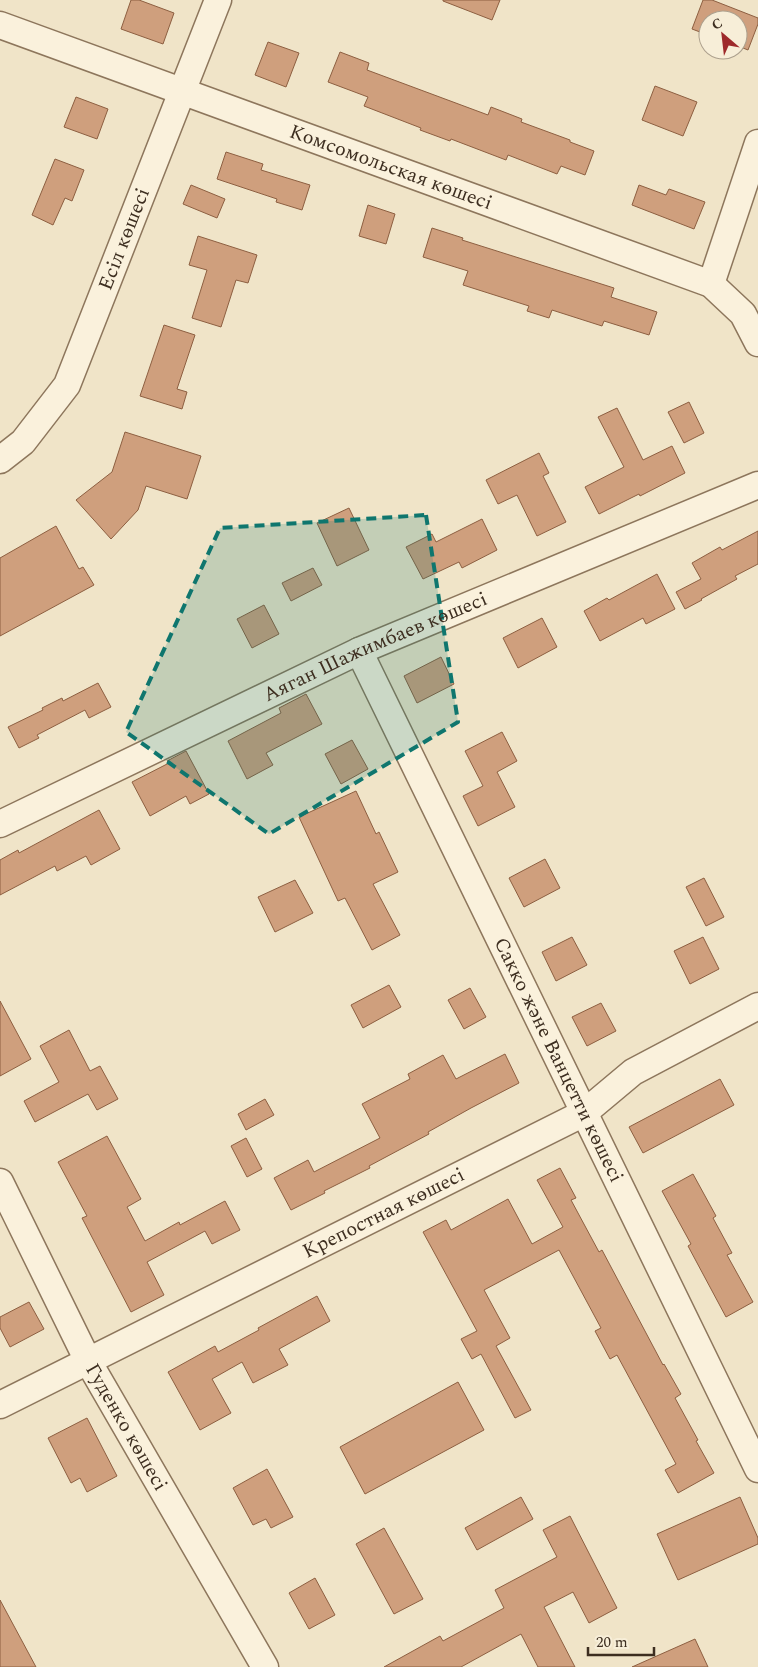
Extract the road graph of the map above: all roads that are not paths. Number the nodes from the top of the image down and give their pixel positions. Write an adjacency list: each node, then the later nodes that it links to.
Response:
1 (218, 0): 3 (street, Есіл көшесі)
2 (0, 25): 3 (street, Комсомольская көшесі)
3 (182, 91): 5 (street, Комсомольская көшесі); 7 (street, Есіл көшесі)
4 (758, 143): 5 (street)
5 (711, 284): 6 (street, Комсомольская көшесі)
6 (758, 343)
7 (0, 460)
8 (758, 485): 9 (street, Аяган Шажимбаев көшесі)
9 (359, 651): 10 (street, Аяган Шажимбаев көшесі); 12 (street, Сакко және Ванцетти көшесі)
10 (0, 824)
11 (758, 1006): 12 (street, Крепостная көшесі)
12 (584, 1113): 14 (street, Крепостная көшесі); 16 (street, Сакко және Ванцетти көшесі)
13 (0, 1182): 14 (street, Гуденко көшесі)
14 (88, 1361): 15 (street, Крепостная көшесі); 17 (street, Гуденко көшесі)
15 (0, 1405)
16 (758, 1469)
17 (265, 1667)

